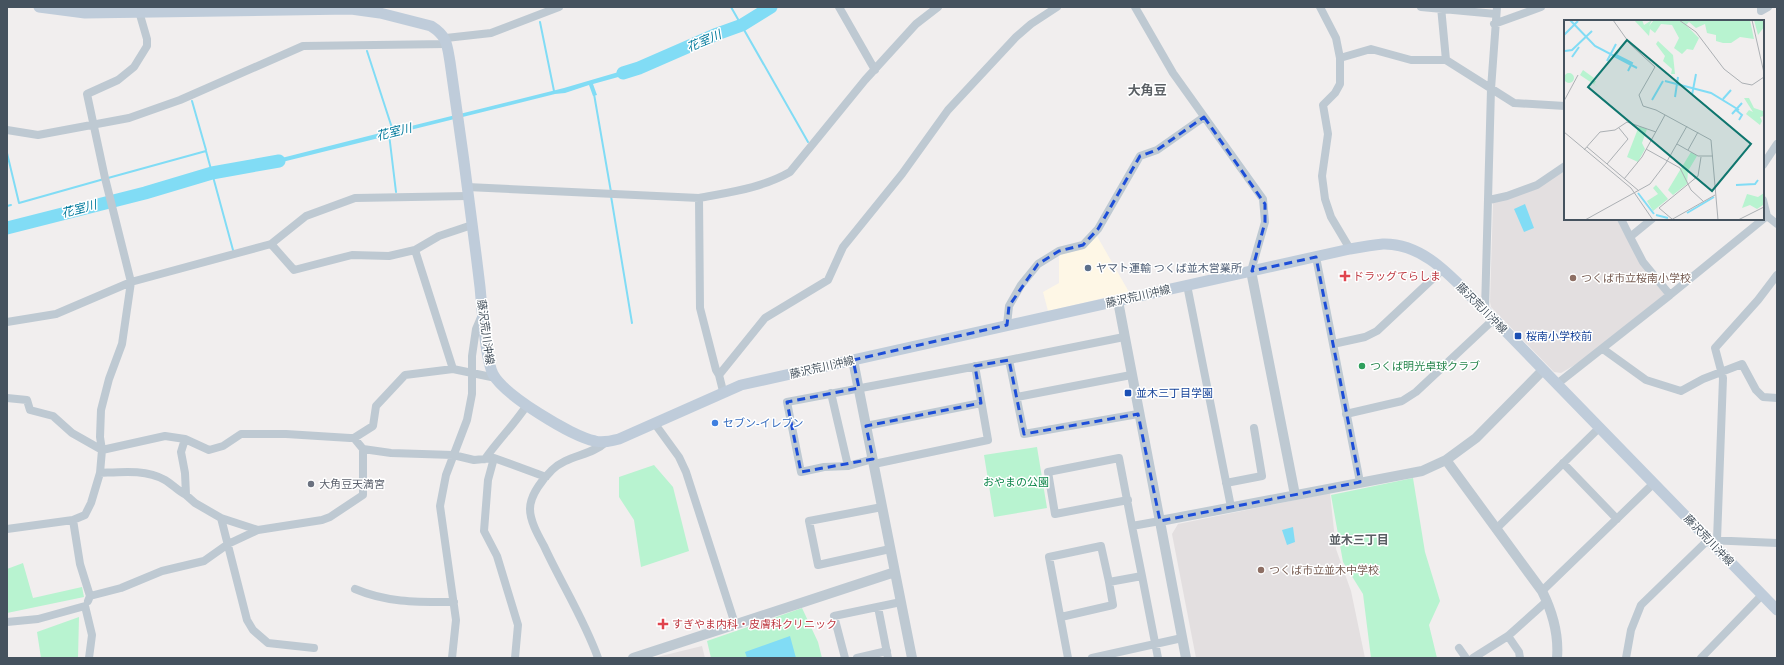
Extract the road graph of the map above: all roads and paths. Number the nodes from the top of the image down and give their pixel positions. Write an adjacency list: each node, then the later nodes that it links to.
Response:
1 (39, 7): 13 (main road)
2 (559, 7): 16 (street)
3 (839, 7): 19 (street)
4 (938, 7): 19 (street)
5 (1057, 7): 66 (street)
6 (1135, 7): 22 (street)
7 (1320, 7): 17 (street)
8 (1422, 7): 9 (street)
9 (1441, 7): 14 (street); 18 (street)
10 (1541, 7): 15 (street)
11 (1761, 7): 12 (street)
12 (1768, 7)
13 (138, 10): 16 (main road); 23 (street)
14 (1496, 10): 15 (street)
15 (1494, 24): 20 (street)
16 (446, 41): 23 (street); 28 (main road, 藤沢荒川沖線)
17 (1340, 58): 18 (street); 41 (street)
18 (1446, 60): 20 (street)
19 (875, 70): 29 (street)
20 (1491, 89): 21 (street); 30 (street)
21 (1564, 106)
22 (1204, 117): 45 (street); 55 (street)
23 (95, 124): 24 (street); 47 (street)
24 (7, 130)
25 (1777, 144): 26 (street)
26 (1764, 164)
27 (1564, 167): 30 (street)
28 (468, 191): 29 (street); 38 (main road, 藤沢荒川沖線); 40 (street)
29 (699, 198): 66 (street)
30 (1489, 200): 51 (street)
31 (1764, 204): 32 (street)
32 (1767, 216): 33 (street); 37 (street)
33 (1764, 218)
34 (1622, 220): 39 (street)
35 (1651, 220): 39 (street)
36 (1762, 220): 49 (street)
37 (1777, 224)
38 (472, 225): 42 (street); 52 (main road, 藤沢荒川沖線)
39 (1630, 237): 49 (street)
40 (271, 244): 42 (street); 47 (street)
41 (1350, 249): 43 (main road, 藤沢荒川沖線); 44 (main road, 藤沢荒川沖線)
42 (416, 250): 62 (street)
43 (1316, 257): 45 (main road, 藤沢荒川沖線); 57 (street)
44 (1443, 269): 51 (main road, 藤沢荒川沖線); 57 (street)
45 (1251, 271): 48 (main road, 藤沢荒川沖線); 102 (street)
46 (1777, 275): 65 (street)
47 (131, 282): 54 (street); 88 (street)
48 (1187, 285): 50 (main road, 藤沢荒川沖線); 99 (street)
49 (1670, 295): 58 (street)
50 (1118, 301): 55 (main road, 藤沢荒川沖線); 56 (street)
51 (1485, 310): 53 (main road, 藤沢荒川沖線)
52 (482, 312): 64 (street); 68 (main road, 藤沢荒川沖線)
53 (1494, 319): 63 (main road, 藤沢荒川沖線); 79 (street)
54 (7, 322)
55 (1007, 325): 59 (main road, 藤沢荒川沖線)
56 (1124, 337): 60 (street); 67 (street)
57 (1332, 344): 79 (street)
58 (1603, 349): 65 (street); 69 (street)
59 (853, 360): 70 (street); 71 (main road, 藤沢荒川沖線)
60 (1009, 360): 61 (street); 73 (street)
61 (975, 366): 70 (street); 76 (street)
62 (453, 369): 64 (street); 84 (street)
63 (1543, 370): 69 (main road, 藤沢荒川沖線); 92 (street)
64 (472, 372): 68 (street); 89 (street)
65 (1722, 373): 75 (street); 114 (street)
66 (720, 375): 71 (street)
67 (1131, 375): 73 (street); 78 (street)
68 (496, 378): 77 (main road, 藤沢荒川沖線)
69 (1557, 384): 83 (main road, 藤沢荒川沖線)
70 (859, 388): 72 (street); 81 (street)
71 (723, 392): 80 (main road, 藤沢荒川沖線)
72 (831, 393): 95 (street); 95 (street)
73 (1017, 397): 78 (street)
74 (7, 398): 88 (street)
75 (1777, 398)
76 (981, 403): 81 (street); 93 (street)
77 (527, 406): 86 (main road, 藤沢荒川沖線); 91 (street)
78 (1138, 414): 109 (street)
79 (1346, 414): 98 (street)
80 (655, 424): 86 (main road, 藤沢荒川沖線); 133 (street)
81 (866, 426): 93 (street)
82 (1254, 428): 99 (street)
83 (1599, 428): 94 (street); 100 (main road, 藤沢荒川沖線)
84 (354, 438): 85 (street); 87 (street)
85 (185, 439): 88 (street); 101 (street)
86 (606, 442): 97 (street)
87 (363, 449): 89 (street); 113 (street)
88 (102, 450): 96 (street)
89 (453, 455): 91 (street); 126 (street)
90 (494, 458): 91 (street); 97 (street); 143 (street)
91 (485, 459)
92 (1446, 460): 98 (street); 112 (street)
93 (873, 462): 95 (street); 104 (street)
94 (1563, 463): 107 (street); 112 (street)
95 (848, 466)
96 (100, 473): 101 (street); 108 (street)
97 (546, 477): 144 (street)
98 (1360, 482): 102 (street)
99 (1226, 483): 105 (street)
100 (1654, 483): 107 (street); 114 (main road, 藤沢荒川沖線)
101 (186, 495): 106 (street)
102 (1295, 495): 105 (street)
103 (1128, 500): 103 (street); 110 (street)
104 (882, 506): 117 (street); 117 (street)
105 (1231, 507): 109 (street)
106 (221, 518): 113 (street); 116 (street)
107 (1617, 519): 122 (street)
108 (73, 520): 111 (street); 124 (street)
109 (1160, 521): 110 (street); 135 (street)
110 (1132, 526): 119 (street)
111 (7, 529)
112 (1496, 529): 122 (street)
113 (258, 530): 116 (street)
114 (1713, 540): 115 (street); 123 (main road, 藤沢荒川沖線); 157 (street)
115 (1777, 543)
116 (228, 544): 124 (street); 137 (street)
117 (890, 549): 118 (street)
118 (895, 572): 127 (street); 133 (street)
119 (1142, 576): 120 (street); 136 (street)
120 (1109, 582): 131 (street); 131 (street)
121 (355, 589): 126 (street)
122 (1542, 592): 125 (street)
123 (1762, 595): 130 (main road, 藤沢荒川沖線); 158 (street)
124 (90, 596): 128 (street)
125 (1547, 601): 134 (street); 156 (street)
126 (454, 602): 142 (street)
127 (901, 602): 129 (street); 148 (street)
128 (85, 606): 132 (street); 141 (street)
129 (878, 607): 139 (street); 146 (street)
130 (1777, 610)
131 (1061, 617): 149 (street)
132 (7, 622)
133 (735, 624): 145 (street)
134 (1508, 636): 154 (street); 155 (street)
135 (1182, 638): 136 (street); 152 (street)
136 (1155, 645): 140 (street); 151 (street)
137 (314, 648)
138 (1459, 648): 153 (street)
139 (888, 654): 147 (street)
140 (1115, 656): 150 (street)
141 (89, 658)
142 (452, 658)
143 (515, 658)
144 (598, 658)
145 (633, 658)
146 (844, 658)
147 (857, 658)
148 (912, 658)
149 (1068, 658)
150 (1092, 658)
151 (1158, 658)
152 (1186, 658)
153 (1466, 658)
154 (1473, 658)
155 (1520, 658)
156 (1557, 658)
157 (1626, 658)
158 (1701, 658)

